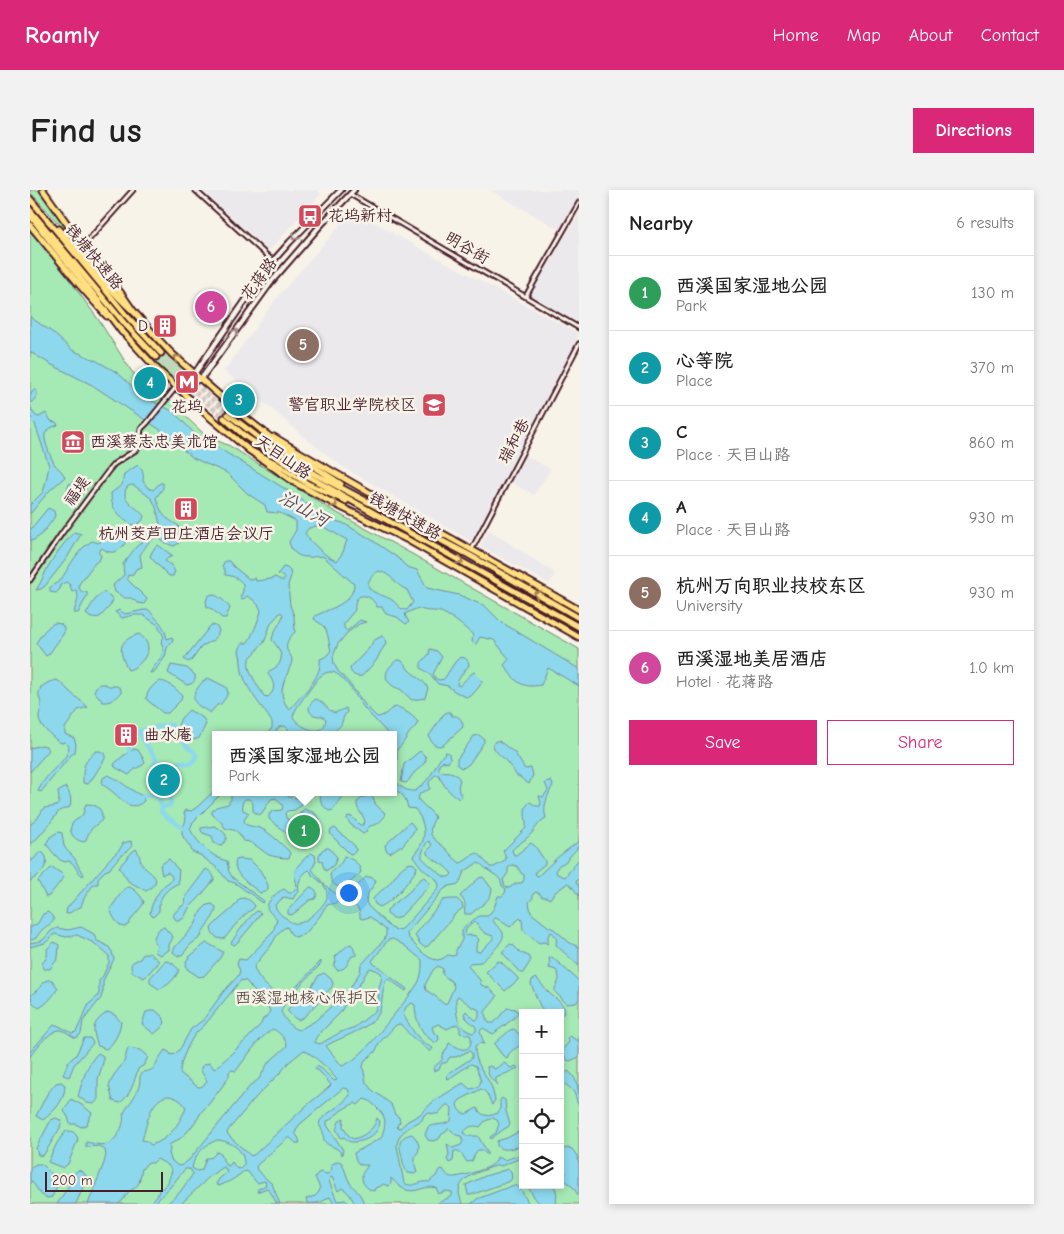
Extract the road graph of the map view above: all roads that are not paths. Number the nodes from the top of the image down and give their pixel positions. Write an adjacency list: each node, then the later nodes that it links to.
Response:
1 (43, 190): 12 (main road, 天目山路)
2 (134, 190): 12 (street)
3 (195, 190): 13 (street)
4 (342, 190): 6 (street, 明谷街); 13 (street, 花蒋路, one-way to 13)
5 (354, 190): 6 (street, 花蒋路)
6 (350, 194): 14 (street, 明谷街); 20 (street, 花蒋路, one-way to 6)
7 (30, 199): 9 (main road, 钱塘快速路); 15 (main road)
8 (579, 203): 14 (street)
9 (30, 210)
10 (30, 215): 17 (main road)
11 (30, 225): 17 (main road, 天目山路)
12 (83, 246): 15 (main road, 天目山路)
13 (273, 261): 19 (street, 花蒋路)
14 (526, 296): 16 (street, 明谷街)
15 (134, 312): 19 (main road, 天目山路, one-way to 15)
16 (579, 328)
17 (122, 332): 21 (main road, 天目山路)
18 (579, 344): 26 (street, 瑞和巷)
19 (195, 373): 20 (main road, 天目山路); 21 (street, 花蒋路)
20 (201, 379): 21 (street); 22 (main road, 天目山路)
21 (176, 387): 23 (main road, 天目山路); 27 (street, 福堤)
22 (261, 430): 24 (main road); 26 (main road, 天目山路)
23 (249, 450): 25 (main road); 31 (main road, 天目山路, one-way to 31)
24 (380, 508): 25 (main road, 钱塘快速路); 29 (main road, 钱塘快速路, one-way to 24)
25 (367, 510): 30 (main road, 钱塘快速路, one-way to 30)
26 (472, 549): 28 (main road, 天目山路)
27 (30, 580)
28 (579, 610)
29 (579, 618)
30 (579, 627)
31 (579, 637)

